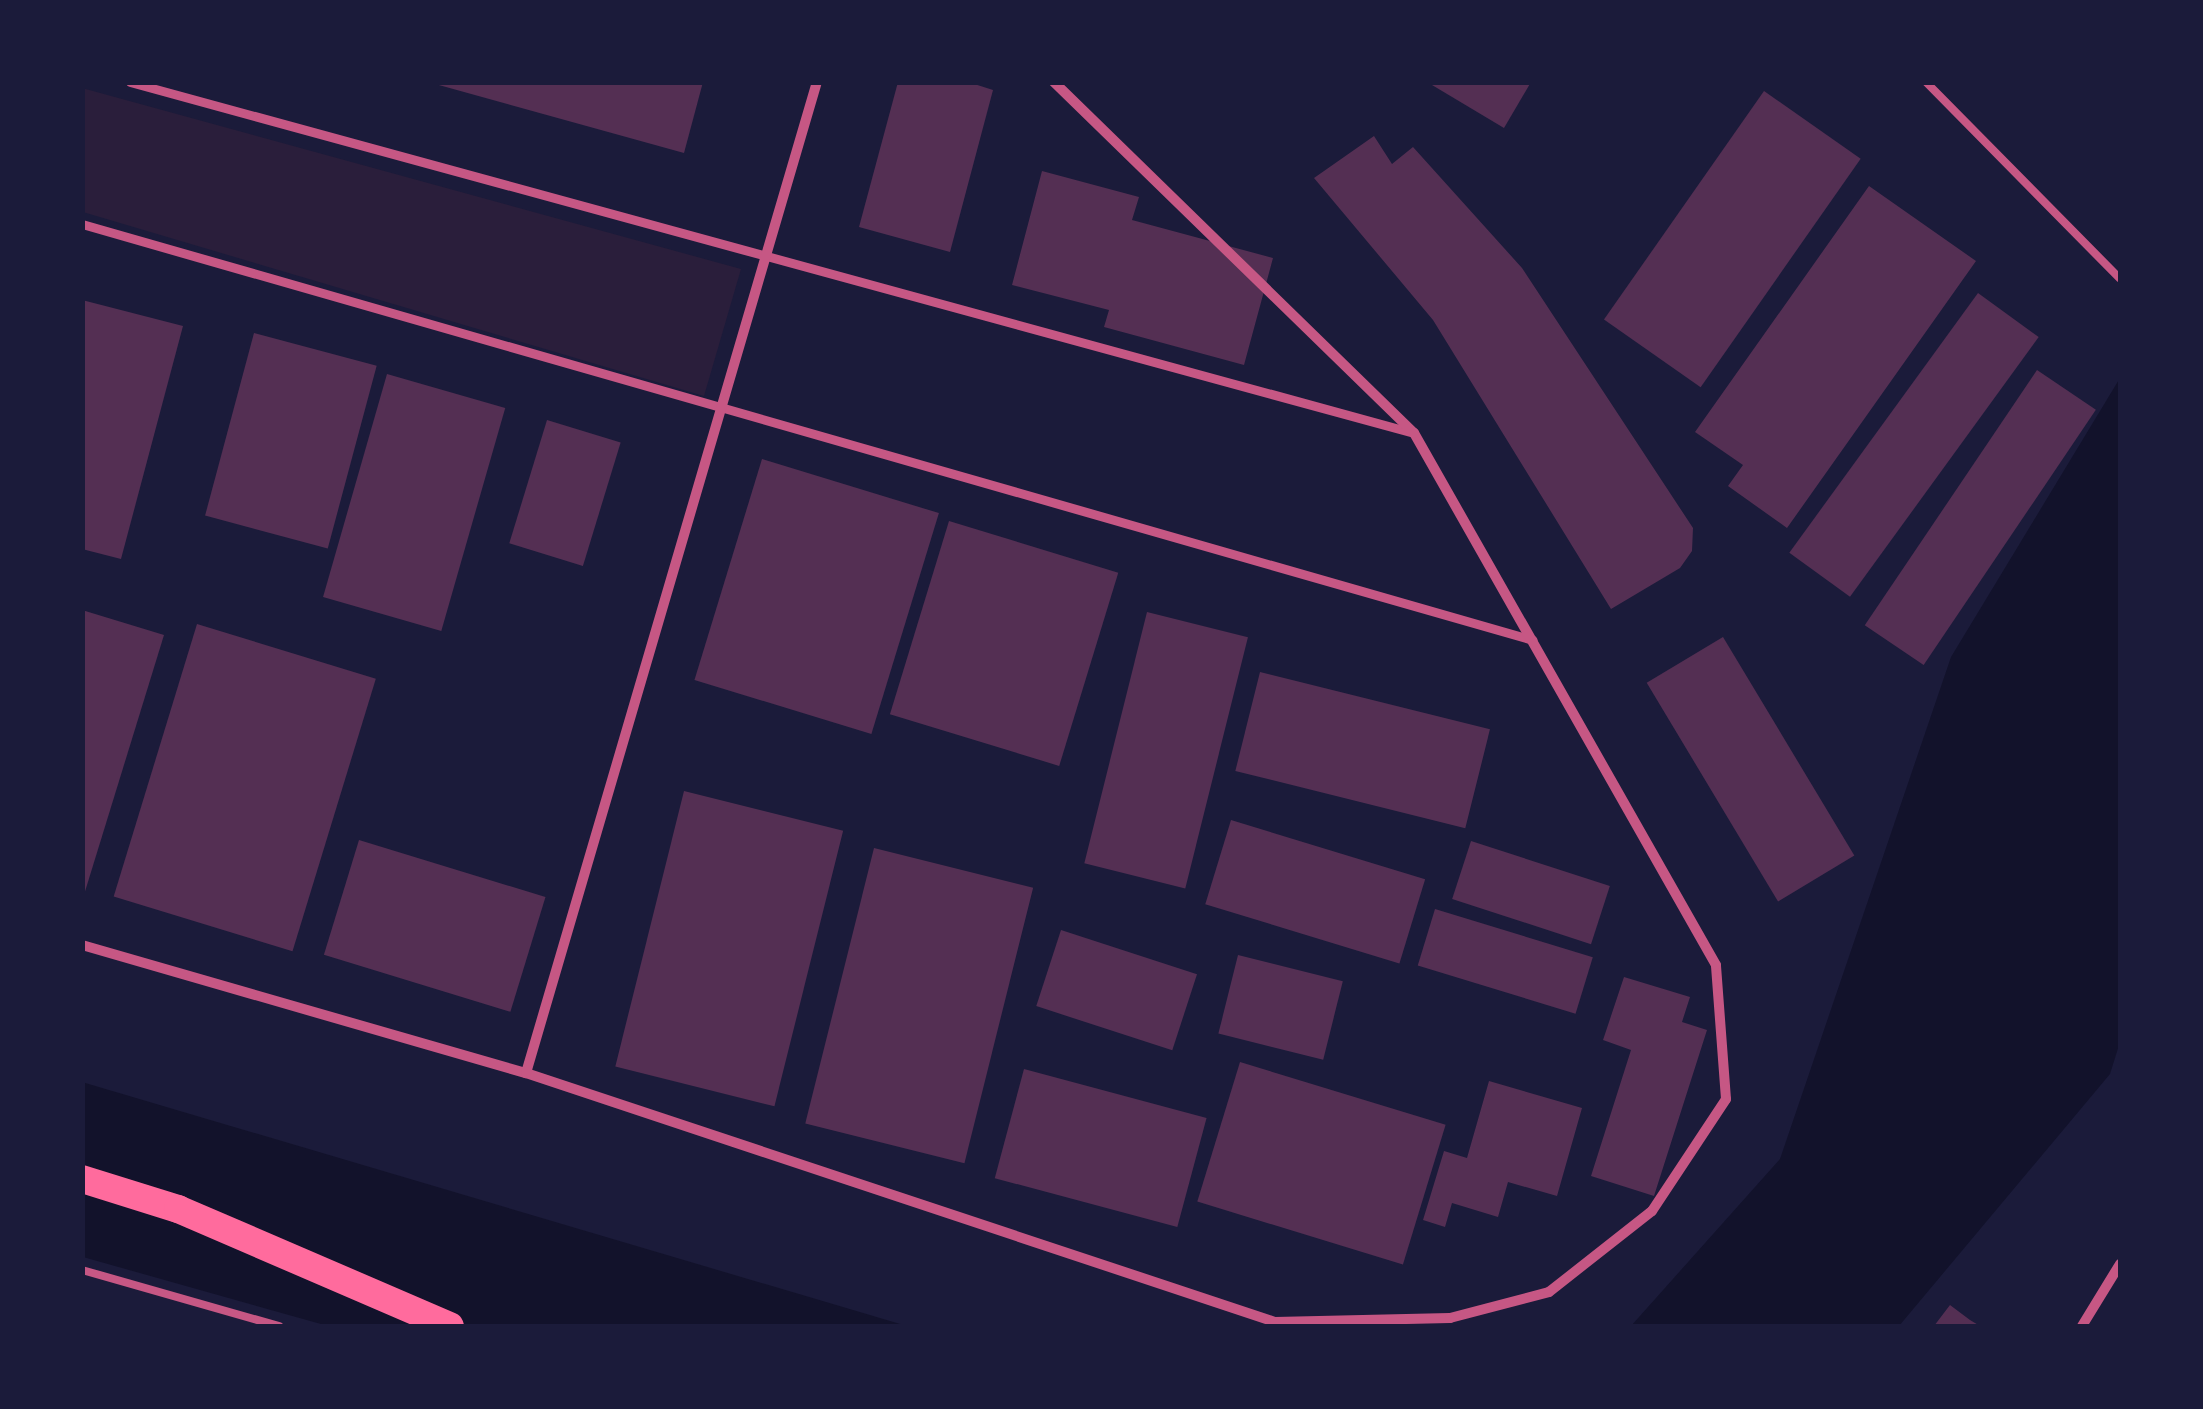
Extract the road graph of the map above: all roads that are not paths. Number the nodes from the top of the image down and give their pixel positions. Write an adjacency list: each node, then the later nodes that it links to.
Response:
1 (130, 82): 6 (street)
2 (818, 82): 6 (street)
3 (1054, 82): 9 (street)
4 (1926, 82): 7 (lane)
5 (82, 224): 8 (street)
6 (768, 258): 8 (street); 9 (street)
7 (2120, 279)
8 (726, 409): 10 (street); 12 (street)
9 (1414, 433): 10 (street)
10 (1533, 640): 12 (street)
11 (82, 945): 12 (street)
12 (526, 1073)
13 (82, 1179): 17 (highway)
14 (2120, 1264): 18 (street)
15 (82, 1270): 16 (lane)
16 (279, 1326)
17 (450, 1326)
18 (2082, 1326)

